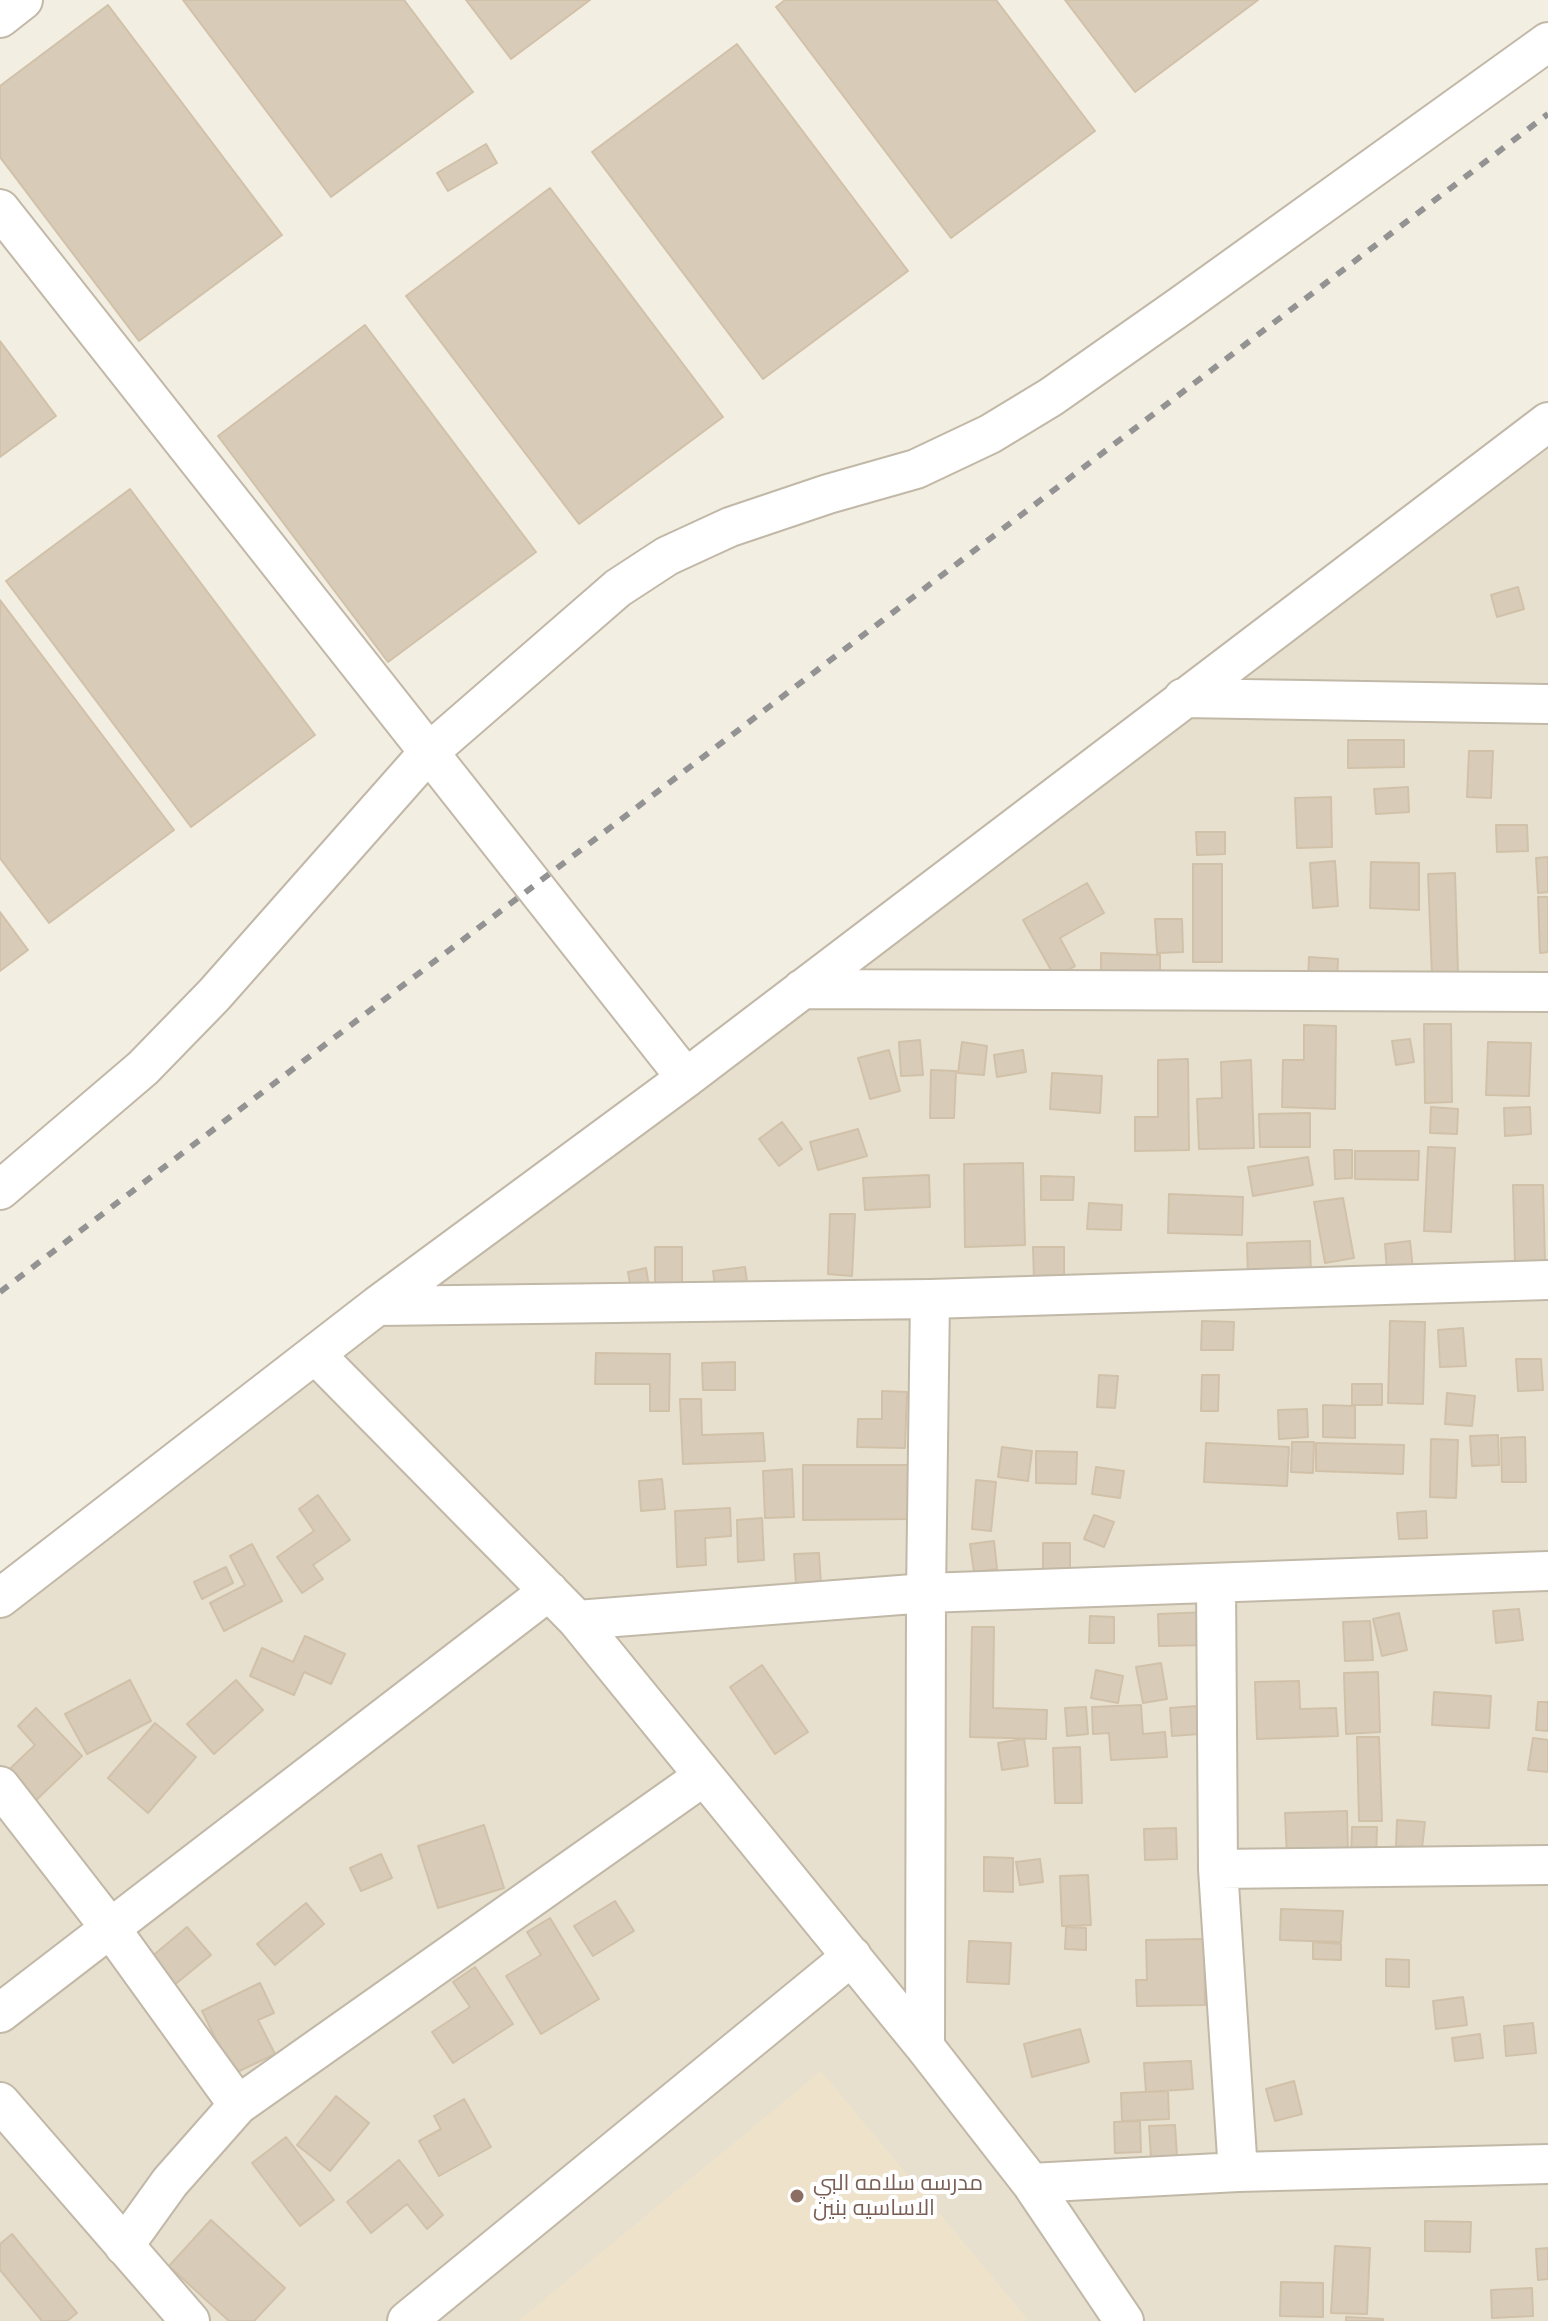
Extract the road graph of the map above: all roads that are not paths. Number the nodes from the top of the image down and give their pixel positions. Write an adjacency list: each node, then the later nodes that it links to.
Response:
1 (23, 0): 2 (street)
2 (0, 18)
3 (1548, 42): 8 (street)
4 (0, 209): 8 (street)
5 (1548, 422): 6 (street)
6 (1183, 698): 7 (street); 9 (street)
7 (1548, 704)
8 (428, 753): 11 (street); 12 (street)
9 (802, 989): 10 (street); 11 (street)
10 (1548, 992)
11 (686, 1078): 15 (street)
12 (0, 1190)
13 (1548, 1280): 14 (street)
14 (930, 1299): 15 (street); 20 (street)
15 (377, 1306): 16 (street)
16 (315, 1354): 19 (street); 21 (street)
17 (1548, 1571): 18 (street)
18 (1216, 1583): 20 (street); 26 (street)
19 (549, 1591): 22 (street); 27 (street)
20 (926, 1593): 22 (street); 30 (street)
21 (0, 1598)
22 (577, 1620): 23 (street)
23 (704, 1776): 28 (street); 32 (street)
24 (0, 1786): 27 (street)
25 (1548, 1865): 26 (street)
26 (1218, 1869): 34 (street)
27 (111, 1929): 29 (street); 32 (street)
28 (852, 1956): 30 (street); 38 (street)
29 (0, 2013)
30 (925, 2047): 35 (street)
31 (0, 2102): 36 (street)
32 (238, 2105): 36 (street)
33 (1548, 2164): 34 (street)
34 (1238, 2172): 35 (street)
35 (1031, 2183): 39 (street)
36 (124, 2246): 37 (street)
37 (190, 2321)
38 (407, 2321)
39 (1124, 2321)

